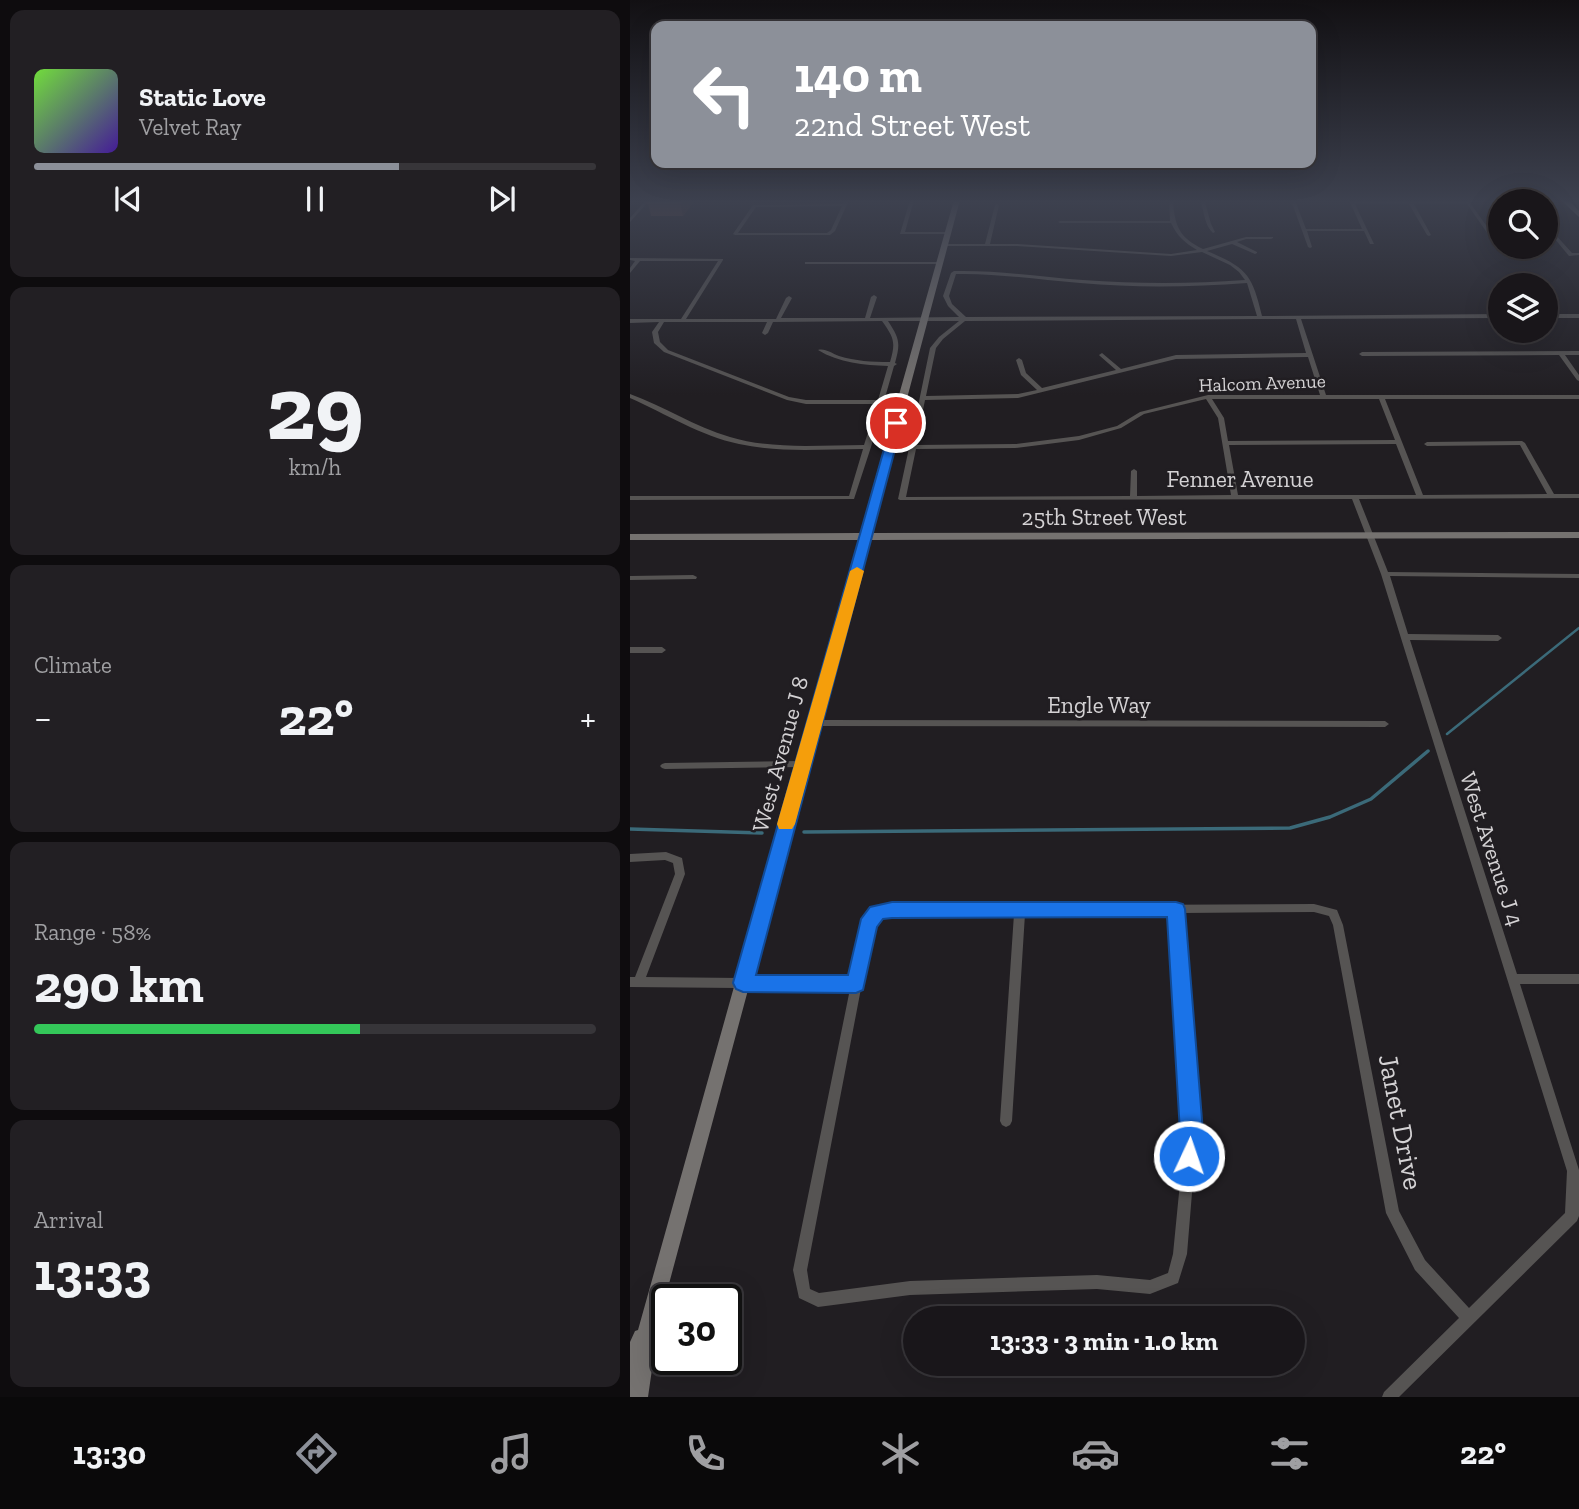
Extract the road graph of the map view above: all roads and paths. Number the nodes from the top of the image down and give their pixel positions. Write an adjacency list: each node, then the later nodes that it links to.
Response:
1 (719, 265): 21 (street)
2 (939, 265): 14 (street, West Avenue J 8)
3 (1233, 265): 5 (street)
4 (1034, 276): 5 (street); 6 (street); 15 (street)
5 (1250, 281): 12 (street)
6 (1032, 286)
7 (874, 297): 18 (street)
8 (789, 298): 17 (street)
9 (1488, 316): 13 (street)
10 (1558, 316): 11 (street)
11 (1579, 316)
12 (1260, 318): 13 (street); 15 (street)
13 (1298, 318): 28 (street)
14 (923, 319): 15 (street); 19 (street); 56 (street, West Avenue J 8)
15 (964, 319): 39 (street)
16 (663, 320): 20 (street); 21 (street); 40 (street)
17 (774, 320): 18 (street); 21 (street); 22 (street)
18 (867, 320): 19 (street)
19 (884, 320): 30 (street)
20 (630, 321)
21 (682, 321)
22 (765, 333)
23 (821, 349): 30 (street)
24 (1561, 353): 25 (street); 26 (street); 32 (street)
25 (1579, 353)
26 (1362, 354)
27 (1101, 355): 31 (street)
28 (1310, 355): 31 (street); 34 (street)
29 (1019, 360): 33 (street)
30 (894, 363): 40 (street)
31 (1119, 370): 33 (street)
32 (1579, 379)
33 (1041, 390): 39 (street)
34 (1323, 396): 35 (street, Halcom Avenue); 36 (street, Halcom Avenue)
35 (1381, 396): 37 (street, Halcom Avenue); 41 (street)
36 (1208, 397): 42 (street); 45 (street, Halcom Avenue)
37 (1579, 397)
38 (632, 398): 44 (street)
39 (922, 398): 45 (street)
40 (881, 402): 44 (street)
41 (1397, 442): 42 (street); 49 (street)
42 (1226, 443): 52 (street)
43 (1427, 444): 47 (street)
44 (868, 447): 50 (street)
45 (911, 447): 54 (street)
46 (1134, 471): 51 (street)
47 (1551, 495): 48 (street, Fenner Avenue); 49 (street, Fenner Avenue)
48 (1579, 496)
49 (1420, 497): 53 (street, Fenner Avenue)
50 (630, 498)
51 (1133, 498): 52 (street, Fenner Avenue); 54 (street, Fenner Avenue)
52 (1235, 498): 53 (street, Fenner Avenue)
53 (1355, 498): 57 (street, West Avenue J 4)
54 (902, 499)
55 (1579, 535): 57 (street, 25th Street West)
56 (866, 536): 57 (street, 25th Street West); 58 (street, 25th Street West); 67 (street, West Avenue J 8)
57 (1370, 536): 59 (street, West Avenue J 4)
58 (630, 537)
59 (1385, 573): 60 (street); 63 (street, West Avenue J 4)
60 (1579, 576)
61 (693, 577): 62 (street)
62 (630, 578)
63 (1405, 637): 64 (street); 74 (street, West Avenue J 4)
64 (1498, 638)
65 (630, 650): 66 (street)
66 (663, 650)
67 (814, 723): 68 (street, Engle Way); 69 (street, West Avenue J 8)
68 (1385, 724)
69 (802, 764): 70 (street); 77 (street, West Avenue J 8)
70 (665, 766)
71 (630, 858): 76 (street)
72 (1020, 909): 73 (street); 78 (street); 79 (street)
73 (1176, 909): 78 (street); 80 (street, Janet Drive)
74 (1514, 979): 75 (street); 80 (street, West Avenue J 4)
75 (1579, 979)
76 (635, 982): 77 (street)
77 (743, 983): 78 (street); 81 (street, West Avenue J 8)
78 (856, 984)
79 (1006, 1121)
80 (1469, 1318): 84 (street)
81 (649, 1321): 82 (street, West Avenue J 8); 83 (street, West Avenue J 8)
82 (630, 1367)
83 (638, 1397)
84 (1389, 1397)

